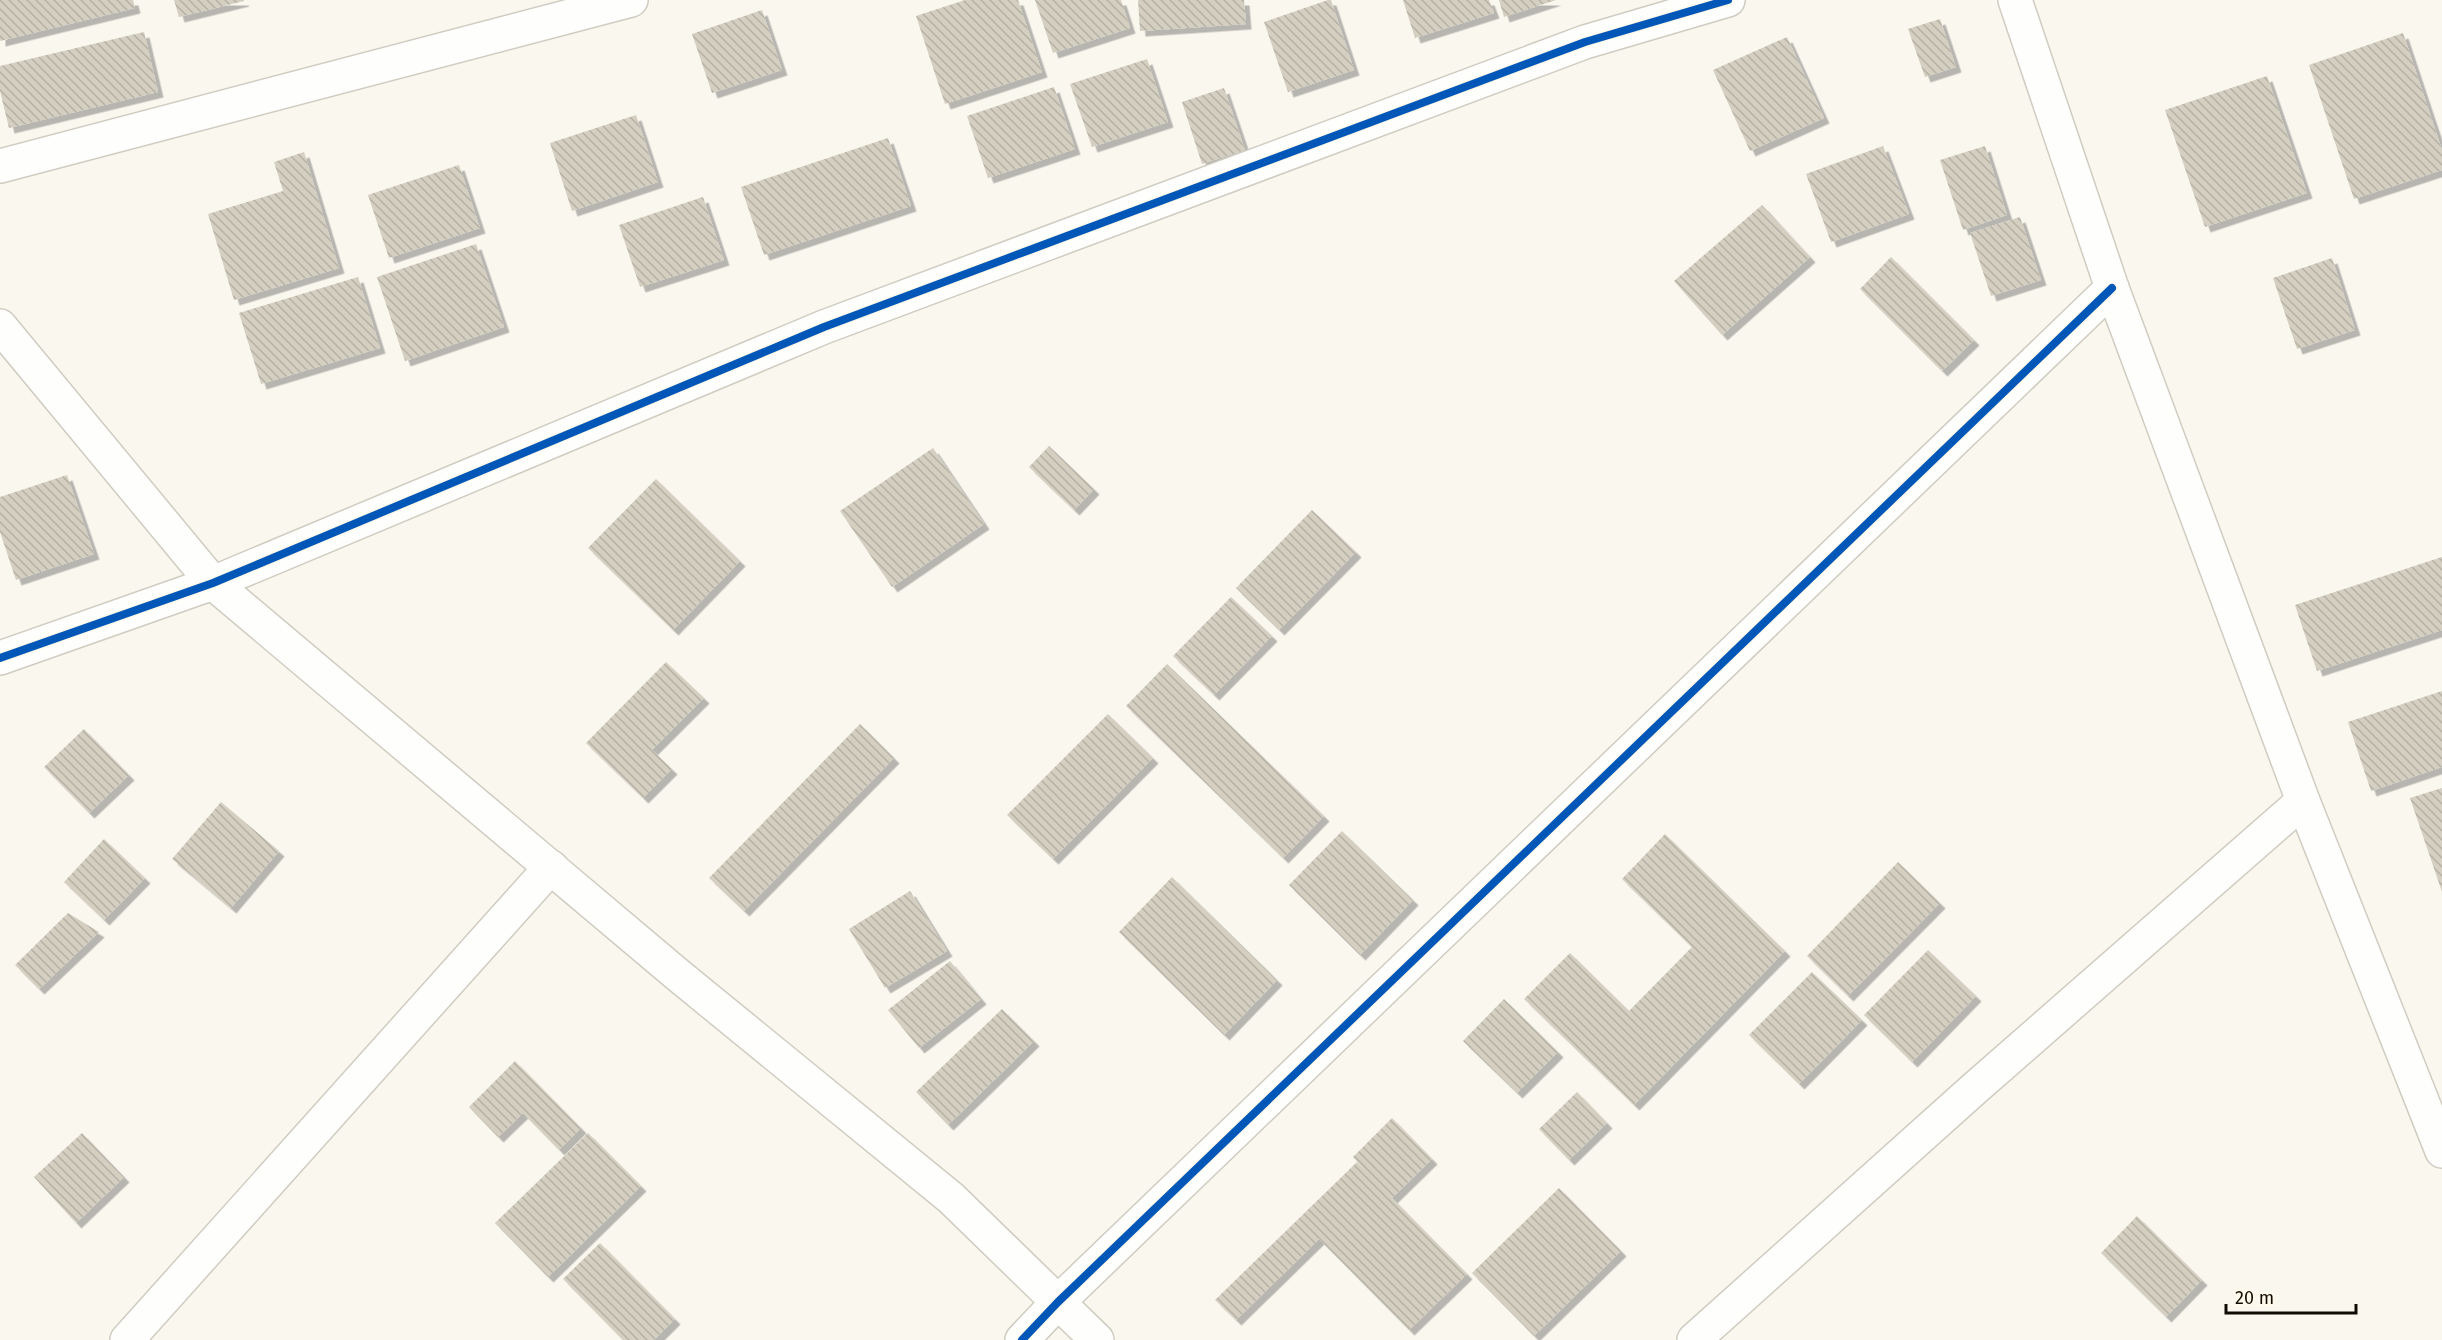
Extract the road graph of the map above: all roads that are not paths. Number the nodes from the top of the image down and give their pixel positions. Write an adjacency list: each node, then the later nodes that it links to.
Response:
1 (1728, 0): 7 (street)
2 (2015, 0): 5 (street)
3 (625, 1): 4 (street)
4 (0, 166)
5 (2112, 288): 9 (street); 12 (street)
6 (0, 326): 7 (street)
7 (213, 583): 8 (street); 10 (street)
8 (0, 658)
9 (2303, 801): 11 (street); 16 (street)
10 (551, 867): 12 (street); 13 (street)
11 (2442, 1151)
12 (1058, 1302): 14 (street); 15 (street)
13 (126, 1340)
14 (1022, 1340)
15 (1097, 1340)
16 (1694, 1340)

